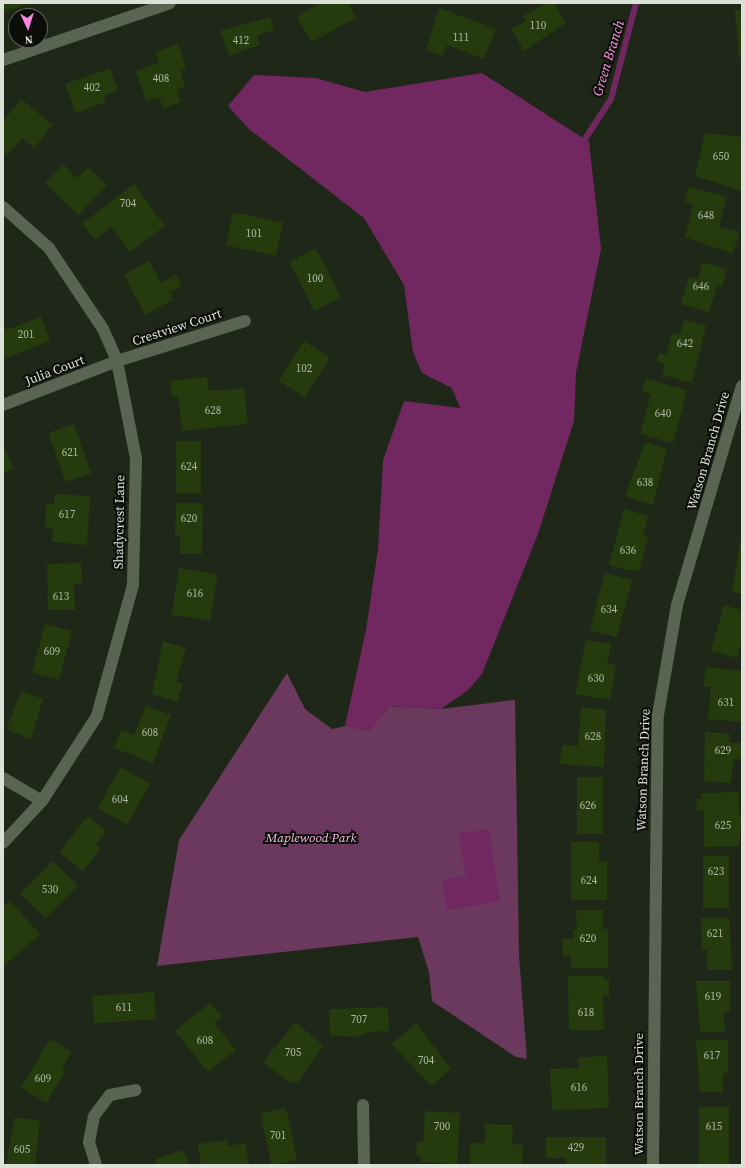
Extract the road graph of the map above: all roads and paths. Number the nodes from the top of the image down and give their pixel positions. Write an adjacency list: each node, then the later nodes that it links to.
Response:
1 (170, 3): 2 (street)
2 (3, 60)
3 (3, 207): 5 (street, Shadycrest Lane)
4 (245, 320): 5 (street, Crestview Court)
5 (117, 361): 7 (street, Julia Court); 10 (street, Shadycrest Lane)
6 (742, 386): 8 (street, Watson Branch Drive)
7 (3, 405)
8 (737, 429): 16 (street, Watson Branch Drive)
9 (3, 778): 10 (street)
10 (42, 801): 11 (street, Shadycrest Lane)
11 (3, 843)
12 (136, 1090): 14 (street)
13 (363, 1105): 15 (street)
14 (96, 1165)
15 (364, 1165)
16 (653, 1165)

